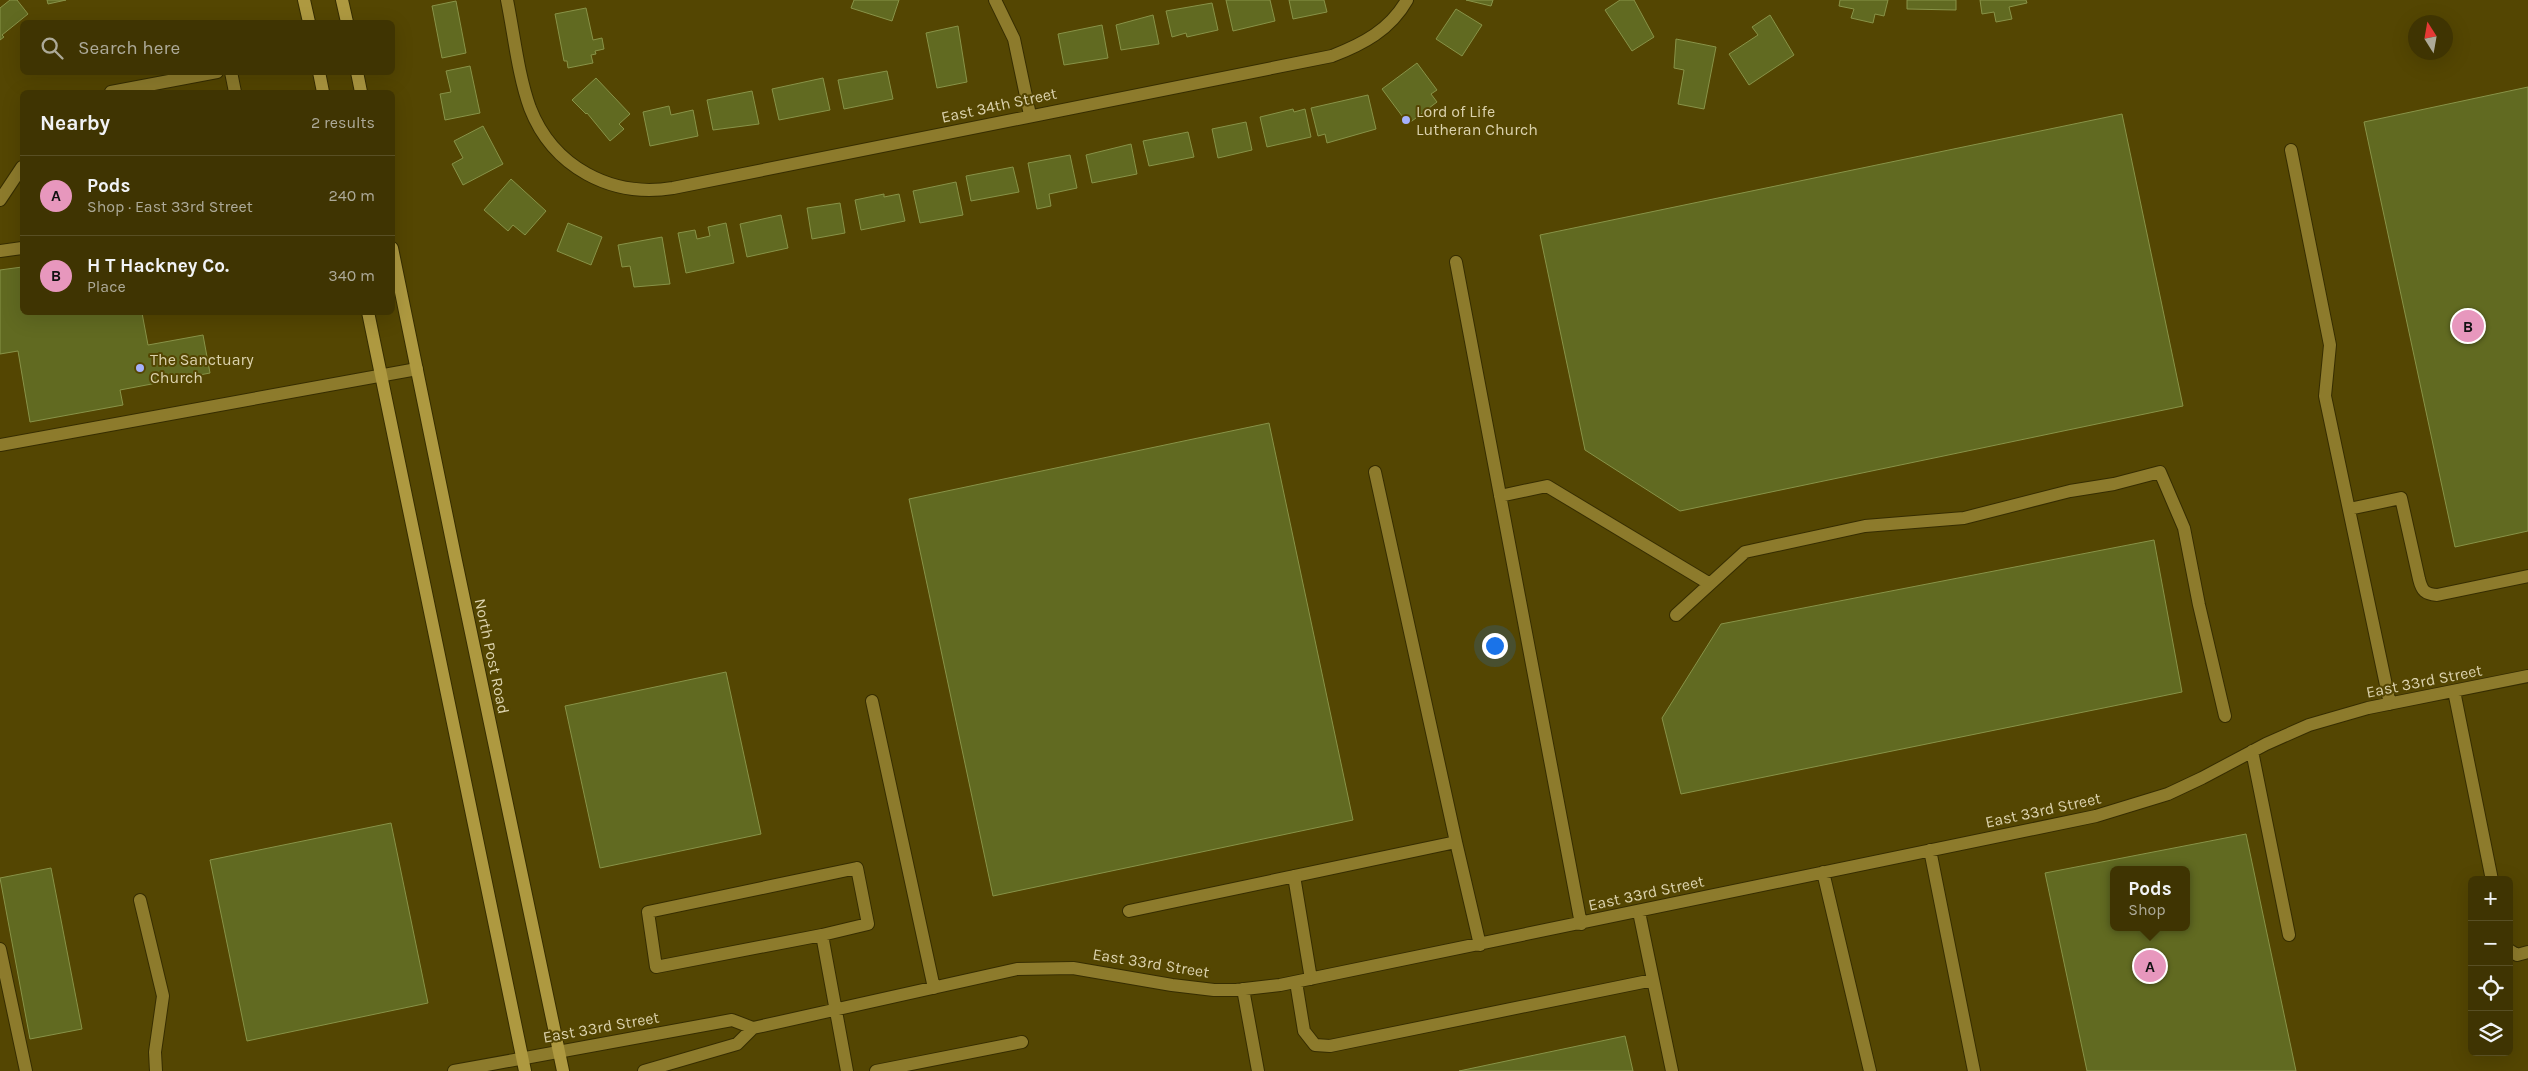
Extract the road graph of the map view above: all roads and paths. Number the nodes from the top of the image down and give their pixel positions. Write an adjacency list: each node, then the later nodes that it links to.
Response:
1 (304, 0): 6 (main road)
2 (342, 0): 7 (main road)
3 (507, 0): 16 (street, East 34th Street)
4 (995, 0): 16 (street)
5 (1407, 0): 16 (street, East 34th Street)
6 (309, 20)
7 (346, 20)
8 (201, 75): 12 (street)
9 (232, 75): 13 (street)
10 (320, 75): 14 (main road)
11 (358, 75): 15 (main road)
12 (122, 90)
13 (235, 90)
14 (323, 90)
15 (361, 90)
16 (1030, 115)
17 (2291, 150): 30 (street)
18 (20, 170): 19 (street)
19 (0, 200)
20 (20, 248): 21 (street)
21 (0, 251)
22 (1456, 262): 29 (street)
23 (395, 263): 25 (main road, North Post Road)
24 (369, 315): 26 (main road)
25 (417, 369): 26 (street); 63 (main road, North Post Road)
26 (381, 377): 27 (street); 64 (main road)
27 (0, 445)
28 (1375, 472): 40 (street)
29 (1500, 496): 32 (street); 48 (street)
30 (2349, 509): 31 (street); 37 (street)
31 (2528, 576)
32 (1710, 584): 33 (street); 38 (street)
33 (1676, 615)
34 (2528, 676): 35 (street, East 33rd Street)
35 (2454, 691): 37 (street, East 33rd Street); 44 (street)
36 (872, 701): 58 (street)
37 (2390, 704): 39 (street, East 33rd Street)
38 (2225, 716)
39 (2252, 751): 41 (street, East 33rd Street); 50 (street)
40 (1456, 842): 43 (street); 51 (street)
41 (1930, 850): 42 (street, East 33rd Street); 76 (street)
42 (1824, 872): 47 (street, East 33rd Street); 75 (street)
43 (1294, 876): 46 (street); 55 (street)
44 (2491, 876)
45 (140, 900): 66 (street)
46 (1129, 911)
47 (1639, 912): 48 (street, East 33rd Street); 56 (street)
48 (1581, 924): 51 (street, East 33rd Street)
49 (822, 935): 49 (street); 60 (street)
50 (2288, 935)
51 (1480, 945): 55 (street, East 33rd Street)
52 (0, 949): 65 (street)
53 (2513, 952): 54 (street)
54 (2528, 952)
55 (1312, 979): 57 (street, East 33rd Street)
56 (1653, 980): 57 (street); 74 (street)
57 (1296, 982): 59 (street, East 33rd Street)
58 (934, 988): 59 (street, East 33rd Street); 60 (street, East 33rd Street)
59 (1243, 989): 73 (street)
60 (836, 1009): 61 (street, East 33rd Street); 71 (street)
61 (753, 1028): 63 (street, East 33rd Street); 70 (street, East 33rd Street)
62 (1022, 1042): 72 (street)
63 (559, 1052): 64 (street, East 33rd Street); 69 (main road, North Post Road)
64 (522, 1057): 67 (street, East 33rd Street); 68 (main road)
65 (26, 1071)
66 (156, 1071)
67 (454, 1071)
68 (525, 1071)
69 (563, 1071)
70 (644, 1071)
71 (847, 1071)
72 (876, 1071)
73 (1258, 1071)
74 (1672, 1071)
75 (1870, 1071)
76 (1974, 1071)

